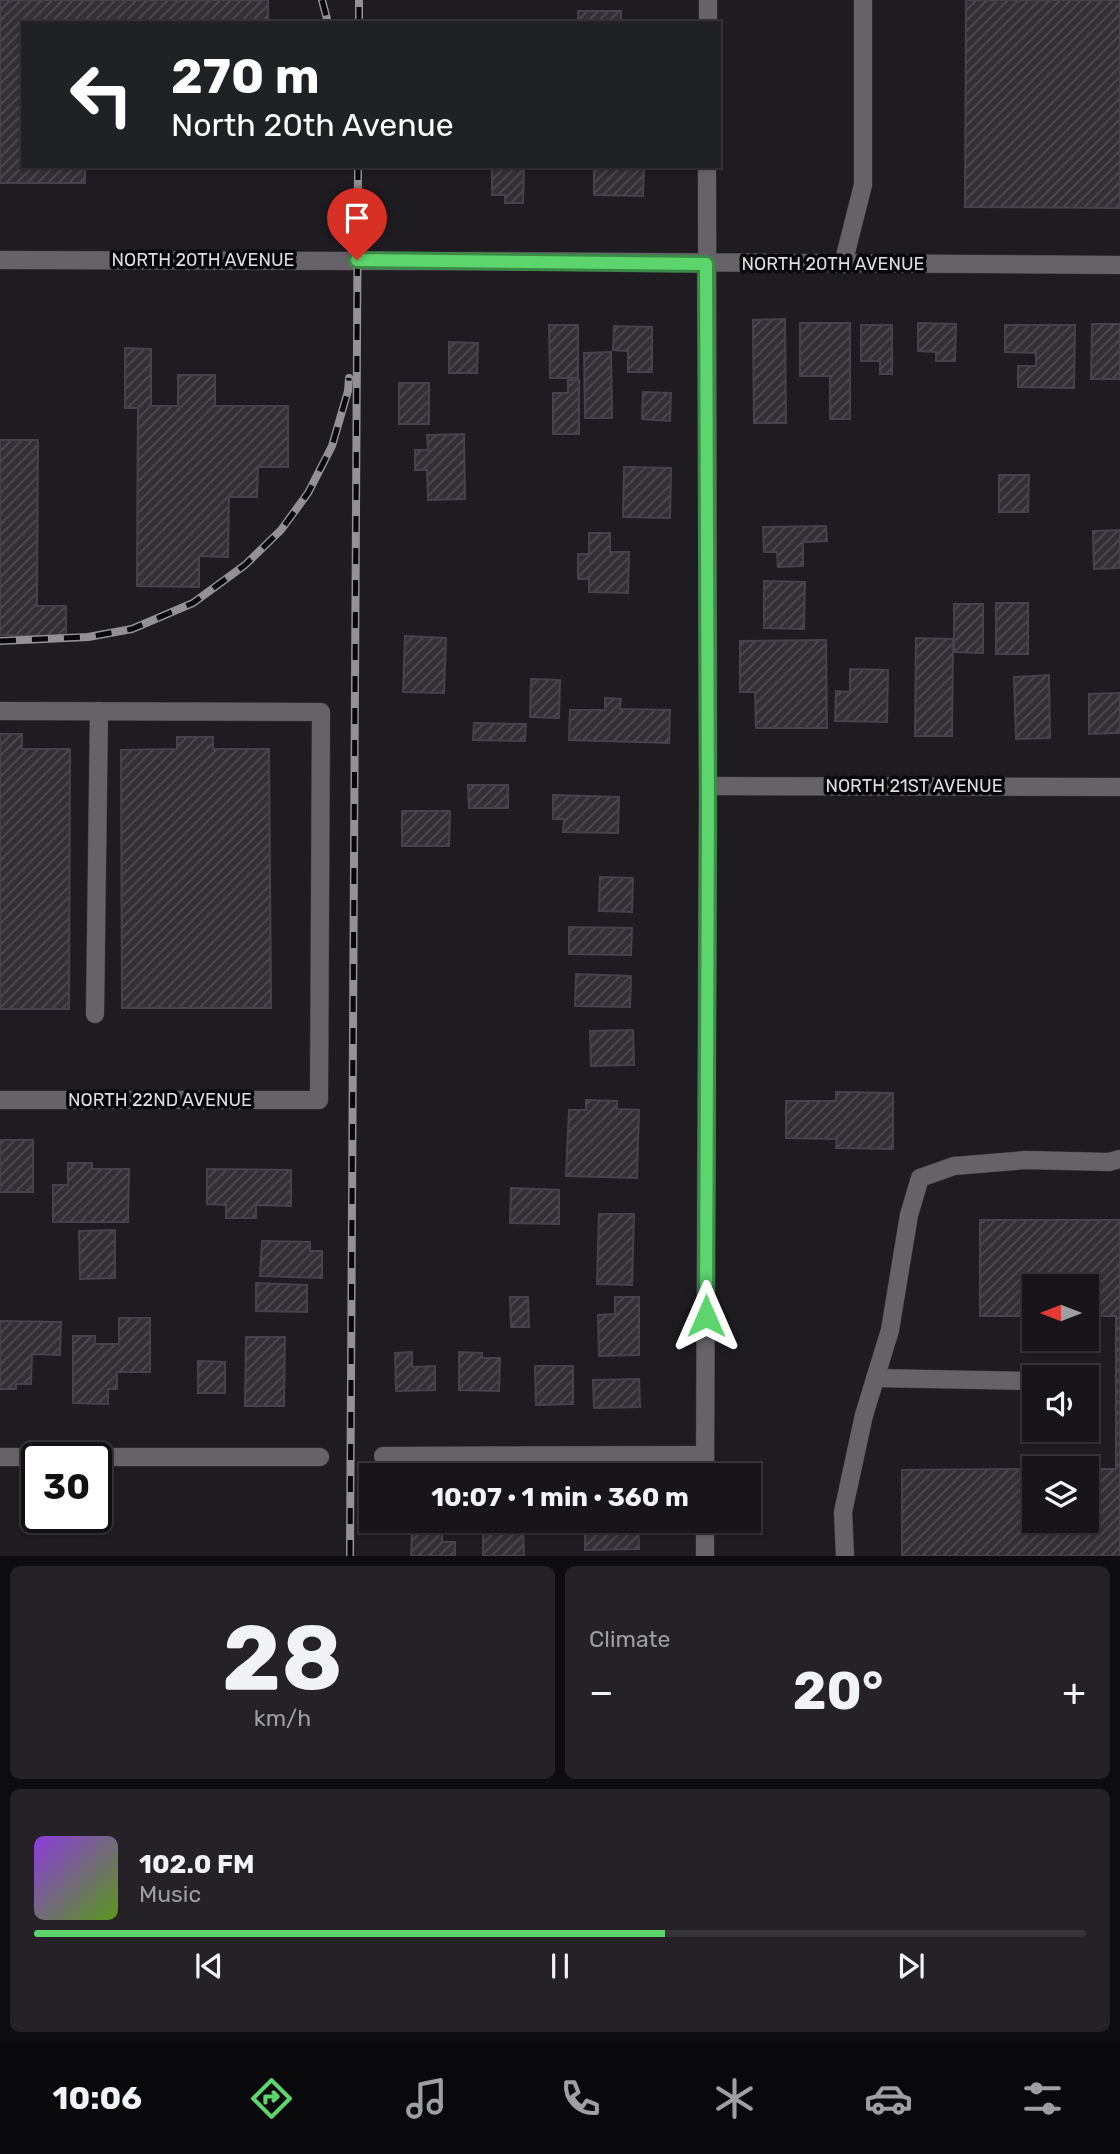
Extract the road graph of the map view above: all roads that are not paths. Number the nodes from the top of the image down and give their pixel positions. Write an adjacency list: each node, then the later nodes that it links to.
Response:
1 (708, 0): 3 (street)
2 (863, 0): 7 (street)
3 (708, 21)
4 (707, 168): 6 (street)
5 (0, 260): 6 (street, NORTH 20TH AVENUE)
6 (706, 264): 7 (street, NORTH 20TH AVENUE); 11 (street)
7 (843, 264): 8 (street, NORTH 20TH AVENUE)
8 (1120, 265)
9 (0, 711): 10 (street)
10 (99, 711): 13 (street); 14 (street, NORTH 22ND AVENUE)
11 (708, 786): 12 (street, NORTH 21ST AVENUE); 18 (street)
12 (1120, 787)
13 (95, 1014)
14 (0, 1100)
15 (1120, 1159): 16 (street)
16 (875, 1378): 17 (street); 25 (street)
17 (1022, 1381)
18 (705, 1455): 19 (street); 22 (street)
19 (383, 1456)
20 (0, 1457): 21 (street)
21 (320, 1457)
22 (705, 1463)
23 (705, 1533): 24 (street)
24 (705, 1556)
25 (845, 1556)

